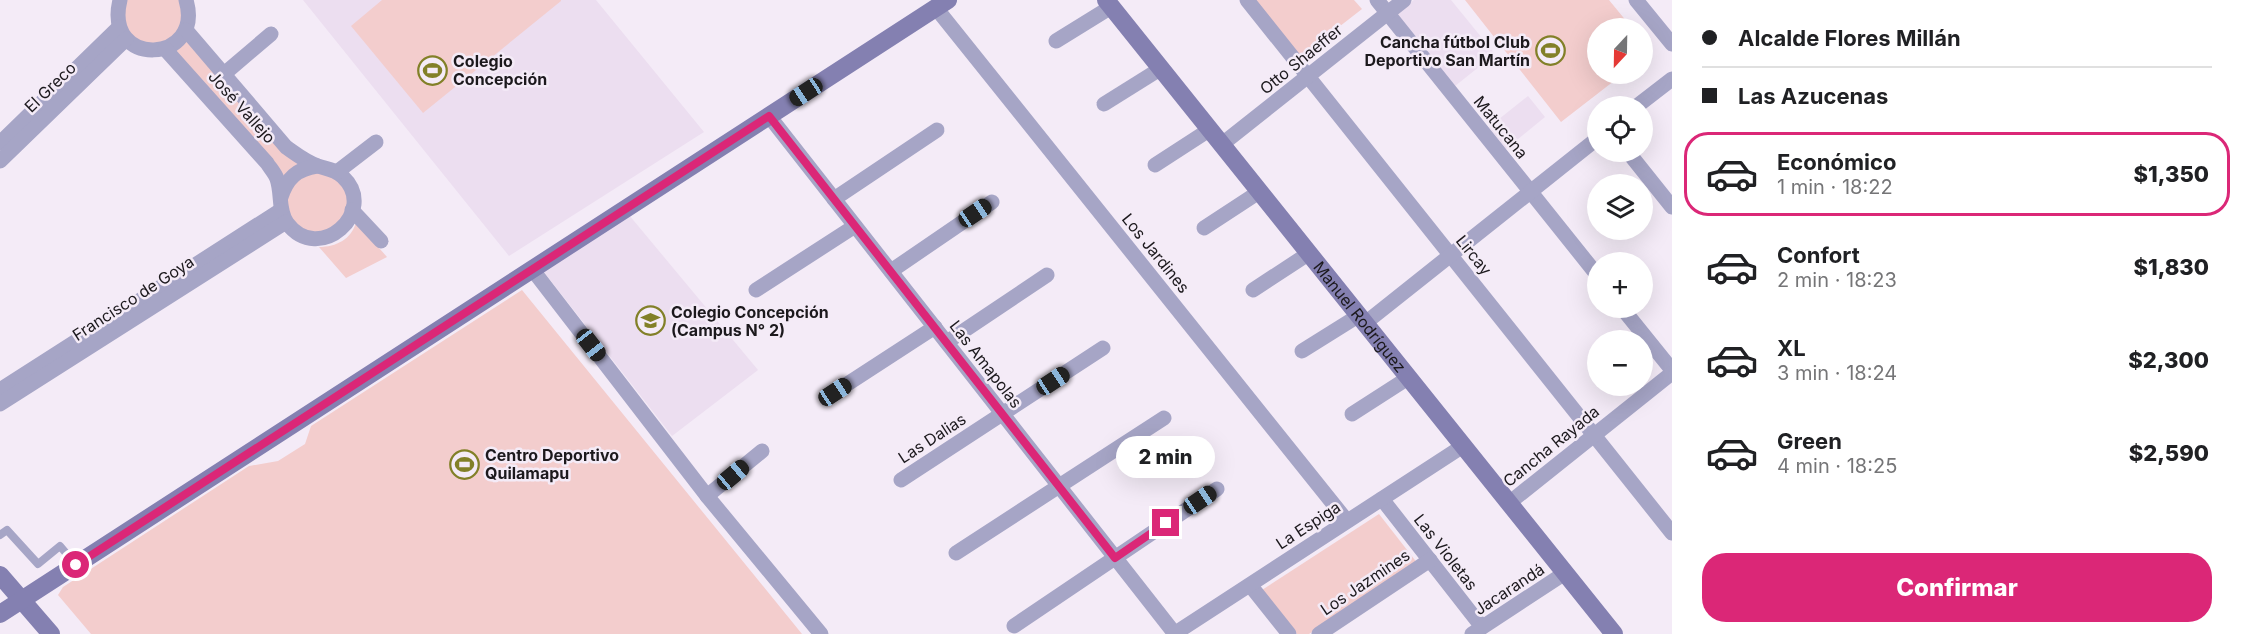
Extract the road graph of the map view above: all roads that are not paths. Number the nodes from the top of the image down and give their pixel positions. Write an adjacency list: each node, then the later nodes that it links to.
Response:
1 (120, 0): 11 (street)
2 (186, 0): 10 (street)
3 (1247, 0): 18 (street, Lircay)
4 (1377, 0): 9 (street, Matucana)
5 (1404, 0): 9 (street, Otto Shaeffer)
6 (1636, 0): 14 (street)
7 (1108, 3): 13 (street); 16 (street, Manuel Rodríguez)
8 (942, 4): 22 (street); 75 (street, Los Jardines)
9 (1387, 13): 18 (street, Otto Shaeffer); 35 (street, Matucana)
10 (186, 30): 15 (street); 17 (street, José Vallejo)
11 (122, 33): 15 (street); 26 (street, El Greco); 29 (street, El Greco)
12 (271, 34): 17 (street, José Vallejo)
13 (1056, 41)
14 (1672, 45)
15 (165, 49): 39 (street, José Vallejo)
16 (1160, 69): 21 (street); 24 (street, Manuel Rodríguez)
17 (224, 74): 32 (street, José Vallejo)
18 (1308, 76): 27 (street, Otto Shaeffer); 45 (street, Lircay)
19 (1672, 79): 20 (street)
20 (1650, 96)
21 (1104, 104)
22 (769, 116): 36 (street, Las Amapolas); 47 (street)
23 (937, 130): 36 (street)
24 (1209, 130): 27 (street, Manuel Rodríguez); 31 (street)
25 (376, 142): 33 (street)
26 (0, 143)
27 (1221, 145): 34 (street, Manuel Rodríguez)
28 (1587, 147): 35 (street)
29 (0, 161)
30 (1636, 162): 38 (street)
31 (1155, 165)
32 (317, 166): 33 (street, José Vallejo); 39 (street)
33 (337, 172): 40 (street)
34 (1259, 192): 42 (street); 44 (street, Manuel Rodríguez)
35 (1530, 192): 45 (street); 46 (street, Matucana)
36 (834, 198): 41 (street, Las Amapolas)
37 (992, 202): 48 (street)
38 (1672, 207)
39 (283, 209): 40 (street); 60 (street, Francisco de Goya); 62 (street, Francisco de Goya)
40 (352, 210): 43 (street)
41 (855, 226): 48 (street, Las Amapolas); 50 (street)
42 (1204, 228)
43 (381, 241)
44 (1308, 254): 51 (street); 53 (street, Manuel Rodríguez)
45 (1450, 255): 53 (street); 66 (street, Lircay)
46 (1587, 262)
47 (532, 269): 72 (street); 81 (street)
48 (891, 271): 54 (street, Las Amapolas)
49 (1047, 275): 55 (street)
50 (756, 290)
51 (1253, 290)
52 (1630, 318): 58 (street)
53 (1361, 320): 57 (street); 59 (street, Manuel Rodríguez)
54 (935, 327): 55 (street, Las Amapolas); 61 (street)
55 (946, 342): 63 (street, Las Amapolas)
56 (1103, 348): 63 (street, Las Dalias)
57 (1302, 351)
58 (1672, 371): 66 (street, Cancha Rayada)
59 (1408, 378): 64 (street); 67 (street, Manuel Rodríguez)
60 (0, 390)
61 (835, 392)
62 (0, 404)
63 (1002, 414): 69 (street, Las Dalias); 70 (street, Las Amapolas)
64 (1352, 414)
65 (1164, 418): 70 (street)
66 (1594, 435): 74 (street, Cancha Rayada); 76 (street, Lircay)
67 (1463, 446): 73 (street, La Espiga); 74 (street, Manuel Rodríguez)
68 (762, 451): 72 (street)
69 (901, 480)
70 (1059, 486): 78 (street); 79 (street, Las Amapolas)
71 (1217, 489): 79 (street)
72 (707, 496): 90 (street)
73 (1382, 499): 75 (street, La Espiga); 80 (street, Las Violetas)
74 (1509, 503): 82 (street, Manuel Rodríguez)
75 (1347, 521): 84 (street, La Espiga)
76 (1672, 533)
77 (0, 535): 81 (lane)
78 (956, 553)
79 (1115, 558): 87 (street); 91 (street, Las Amapolas)
80 (1430, 560): 88 (street, Las Violetas); 93 (street, Los Jazmines)
81 (76, 565): 85 (street)
82 (1565, 573): 88 (street, Jacarandá); 94 (street, Manuel Rodríguez)
83 (0, 575): 85 (street)
84 (1250, 585): 91 (street, La Espiga); 92 (street)
85 (22, 600): 86 (street); 89 (street)
86 (0, 614)
87 (1014, 626)
88 (1477, 631)
89 (51, 634)
90 (821, 634)
91 (1174, 634)
92 (1289, 634)
93 (1319, 634)
94 (1614, 634)

